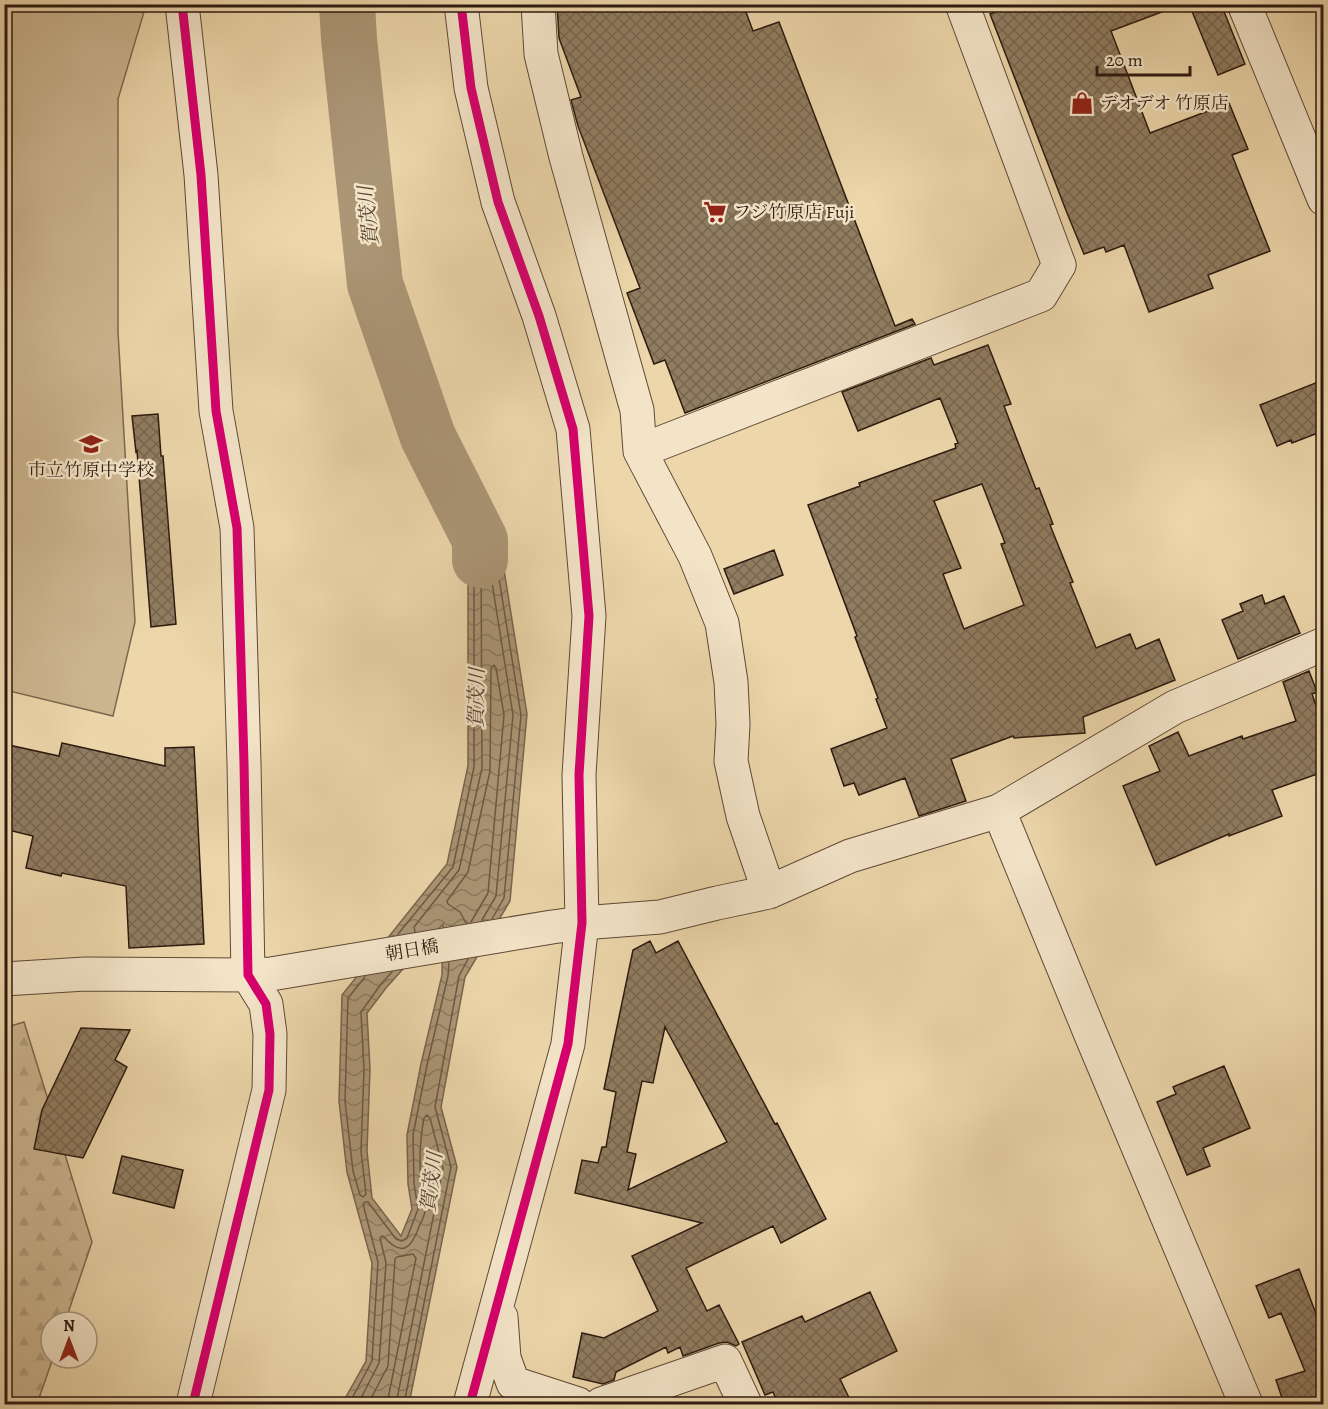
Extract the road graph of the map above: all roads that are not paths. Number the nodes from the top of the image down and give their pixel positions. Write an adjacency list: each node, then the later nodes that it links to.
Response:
1 (183, 4): 12 (street)
2 (461, 4): 11 (street)
3 (538, 4): 7 (street)
4 (962, 4): 7 (street)
5 (1244, 4): 6 (street)
6 (1323, 199)
7 (640, 451): 10 (street)
8 (1323, 644): 9 (street, 朝日橋)
9 (999, 811): 10 (street, 朝日橋); 20 (street)
10 (769, 892): 11 (street, 朝日橋)
11 (567, 925): 12 (street, 朝日橋); 14 (street)
12 (260, 975): 13 (street, 朝日橋); 15 (street)
13 (4, 979)
14 (499, 1298): 16 (street); 17 (street)
15 (194, 1404)
16 (470, 1404)
17 (578, 1404)
18 (601, 1404): 19 (street)
19 (745, 1404)
20 (1246, 1404)

